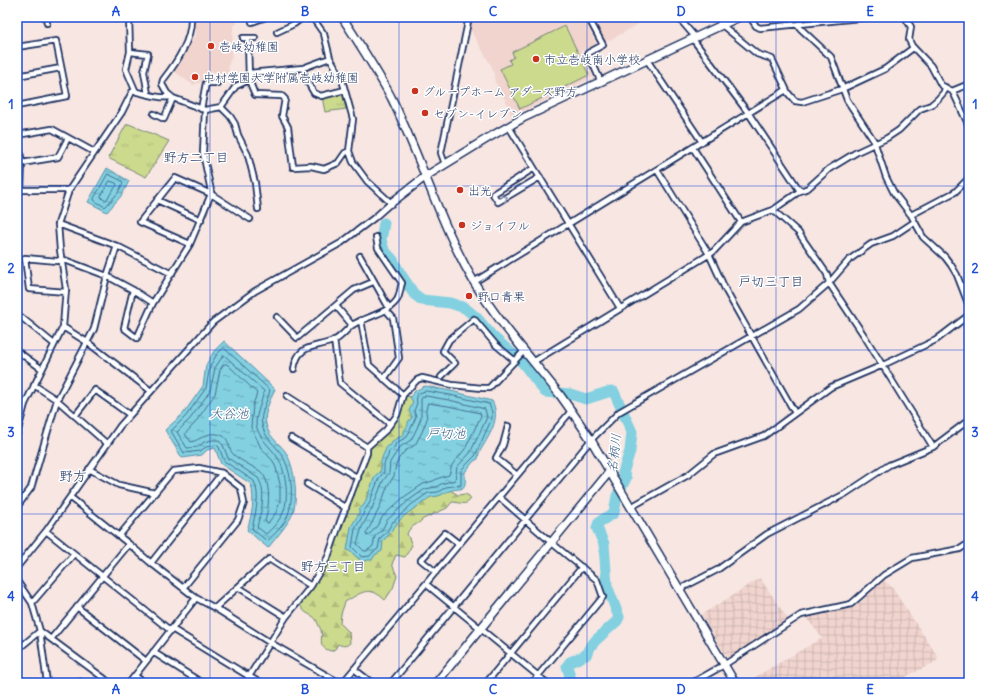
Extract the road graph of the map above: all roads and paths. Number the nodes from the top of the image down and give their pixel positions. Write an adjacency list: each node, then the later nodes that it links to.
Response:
1 (46, 17): 17 (street)
2 (129, 17): 25 (street)
3 (191, 17): 43 (street)
4 (266, 17): 16 (street)
5 (303, 17): 20 (street)
6 (312, 17): 26 (street)
7 (342, 17): 62 (street)
8 (469, 17): 59 (street)
9 (588, 17): 33 (street)
10 (678, 17): 22 (street)
11 (717, 17): 19 (street)
12 (739, 17): 19 (street)
13 (750, 17): 18 (street)
14 (870, 17): 18 (street)
15 (905, 17): 24 (street)
16 (252, 22)
17 (48, 23)
18 (798, 24): 37 (street)
19 (722, 25): 22 (street); 40 (street)
20 (277, 32)
21 (255, 38): 30 (street)
22 (694, 38): 27 (street); 48 (street)
23 (17, 47): 28 (street)
24 (913, 48): 36 (street); 37 (street)
25 (130, 52): 38 (street); 42 (street)
26 (330, 58): 29 (street); 39 (street)
27 (647, 60): 33 (street); 53 (street)
28 (61, 68): 31 (street); 44 (street)
29 (303, 68): 30 (street); 39 (street)
30 (250, 73): 32 (street)
31 (17, 76)
32 (249, 80): 45 (street); 56 (street)
33 (601, 82): 50 (street)
34 (217, 83): 46 (street)
35 (969, 84): 41 (street)
36 (945, 87): 41 (street); 54 (street)
37 (842, 89): 40 (street); 54 (street)
38 (135, 90): 42 (street); 57 (street)
39 (345, 90): 56 (street)
40 (786, 90): 48 (street)
41 (952, 91): 49 (street)
42 (148, 94): 43 (street)
43 (172, 98): 46 (street); 47 (street)
44 (17, 106)
45 (221, 107): 46 (street); 71 (street)
46 (203, 110): 68 (street)
47 (154, 114)
48 (749, 114): 53 (street); 66 (street)
49 (969, 126)
50 (509, 127): 59 (street); 60 (street)
51 (17, 134): 52 (street); 58 (street)
52 (68, 138): 57 (street); 58 (street)
53 (702, 142): 55 (street)
54 (874, 144): 66 (street); 73 (street)
55 (693, 148): 61 (street); 76 (street)
56 (348, 151): 70 (street)
57 (94, 152): 65 (street)
58 (22, 164): 67 (street)
59 (445, 164): 62 (street)
60 (534, 168): 63 (street); 63 (street, one-way to 63)
61 (658, 170): 78 (street); 83 (street)
62 (426, 176): 70 (street); 89 (street)
63 (540, 177): 78 (street)
64 (969, 178): 73 (street)
65 (69, 190): 67 (street); 79 (street)
66 (800, 191): 72 (street)
67 (19, 192)
68 (211, 194): 69 (street); 74 (street); 75 (street)
69 (157, 200): 75 (street); 81 (street)
70 (391, 203): 118 (street)
71 (258, 209)
72 (773, 210): 76 (street); 90 (street)
73 (911, 216): 77 (street)
74 (250, 219)
75 (201, 220): 81 (street)
76 (741, 222): 83 (street)
77 (914, 222): 90 (street); 95 (street)
78 (568, 223): 89 (street); 96 (street)
79 (58, 224): 82 (street); 85 (street)
80 (376, 237): 97 (street)
81 (190, 244): 86 (street)
82 (117, 246): 86 (street); 87 (street)
83 (709, 254): 96 (street); 104 (street)
84 (360, 256): 88 (street)
85 (62, 259): 87 (street); 92 (street); 92 (street)
86 (172, 274): 93 (street)
87 (107, 276): 91 (street); 106 (street)
88 (373, 282): 94 (street); 97 (street)
89 (474, 282): 109 (street)
90 (829, 283): 104 (street); 112 (street)
91 (133, 290): 93 (street); 93 (street)
92 (66, 292): 103 (street)
93 (153, 303)
94 (336, 306): 99 (street); 102 (street)
95 (969, 306)
96 (620, 308): 111 (street)
97 (388, 309): 100 (street); 116 (street)
98 (969, 315): 112 (street)
99 (276, 317)
100 (361, 320): 102 (street); 116 (street)
101 (17, 322): 107 (street)
102 (352, 325): 105 (street)
103 (63, 327): 106 (street); 107 (street)
104 (751, 336): 125 (street); 133 (street)
105 (334, 340): 113 (street); 129 (street)
106 (87, 342): 118 (street); 122 (street)
107 (54, 344): 114 (street)
108 (17, 350): 114 (street)
109 (521, 354): 110 (street); 111 (street)
110 (515, 361): 115 (street); 119 (street)
111 (533, 362): 124 (street)
112 (883, 365): 125 (street); 136 (street)
113 (294, 368)
114 (42, 369): 117 (street)
115 (441, 377)
116 (384, 379): 119 (street)
117 (34, 385): 122 (street); 123 (street)
118 (151, 391): 126 (street)
119 (403, 395): 129 (street)
120 (287, 396): 135 (street)
121 (17, 398): 123 (street)
122 (57, 400): 127 (street); 147 (street)
123 (25, 404): 131 (street)
124 (572, 410): 133 (street); 140 (street)
125 (795, 413): 146 (street)
126 (130, 415): 127 (street); 134 (street)
127 (75, 416): 134 (street)
128 (969, 420): 136 (street)
129 (390, 424): 135 (street)
130 (508, 426): 140 (street)
131 (17, 434)
132 (291, 438): 141 (street)
133 (591, 440): 138 (street); 149 (street)
134 (106, 443): 137 (street)
135 (367, 447): 141 (street)
136 (933, 447): 167 (street)
137 (90, 469): 143 (street); 144 (street)
138 (610, 471): 146 (street); 152 (street)
139 (222, 473): 143 (street); 157 (street); 166 (street)
140 (517, 475): 145 (street)
141 (358, 478): 148 (street)
142 (307, 484): 148 (street)
143 (155, 493): 151 (street)
144 (70, 497): 150 (street); 151 (street)
145 (499, 497): 149 (street); 155 (street)
146 (629, 505): 167 (street)
147 (17, 507)
148 (346, 508): 164 (street)
149 (526, 520): 152 (street); 170 (street)
150 (46, 531): 156 (street); 158 (street)
151 (119, 536): 154 (street)
152 (552, 543): 159 (street); 174 (street)
153 (969, 543): 183 (street)
154 (129, 544): 157 (street); 161 (street)
155 (459, 544): 160 (street); 160 (street)
156 (74, 554): 161 (street); 169 (street)
157 (151, 563): 166 (street)
158 (17, 567)
159 (582, 567): 181 (street); 186 (street)
160 (436, 572): 163 (street)
161 (102, 576): 171 (street); 175 (street)
162 (17, 581): 169 (street)
163 (426, 584): 170 (street); 184 (street)
164 (311, 586): 165 (street); 173 (street)
165 (238, 587): 172 (street); 173 (street)
166 (183, 588): 168 (street)
167 (680, 589): 183 (street)
168 (196, 598): 172 (street); 175 (street)
169 (32, 603): 176 (street)
170 (455, 606): 174 (street); 199 (street)
171 (77, 607): 177 (street); 182 (street)
172 (215, 608): 178 (street)
173 (286, 617): 178 (street)
174 (481, 629): 181 (street); 200 (street)
175 (171, 630): 180 (street); 187 (street)
176 (40, 631): 177 (street); 179 (street); 191 (street)
177 (51, 639): 192 (street)
178 (269, 642): 187 (street); 189 (street)
179 (17, 650)
180 (153, 652): 182 (street); 195 (street)
181 (511, 653): 186 (street); 201 (street)
182 (146, 661): 185 (street)
183 (724, 665): 204 (street); 205 (street)
184 (354, 668): 189 (street); 198 (street)
185 (135, 676): 193 (street); 194 (street)
186 (538, 676): 202 (street); 203 (street)
187 (249, 677): 196 (street); 197 (street)
188 (17, 679): 190 (street)
189 (338, 682)
190 (30, 683)
191 (47, 683)
192 (109, 683)
193 (129, 683)
194 (145, 683)
195 (202, 683)
196 (245, 683)
197 (260, 683)
198 (372, 683)
199 (391, 683)
200 (436, 683)
201 (486, 683)
202 (532, 683)
203 (547, 683)
204 (692, 683)
205 (735, 683)

